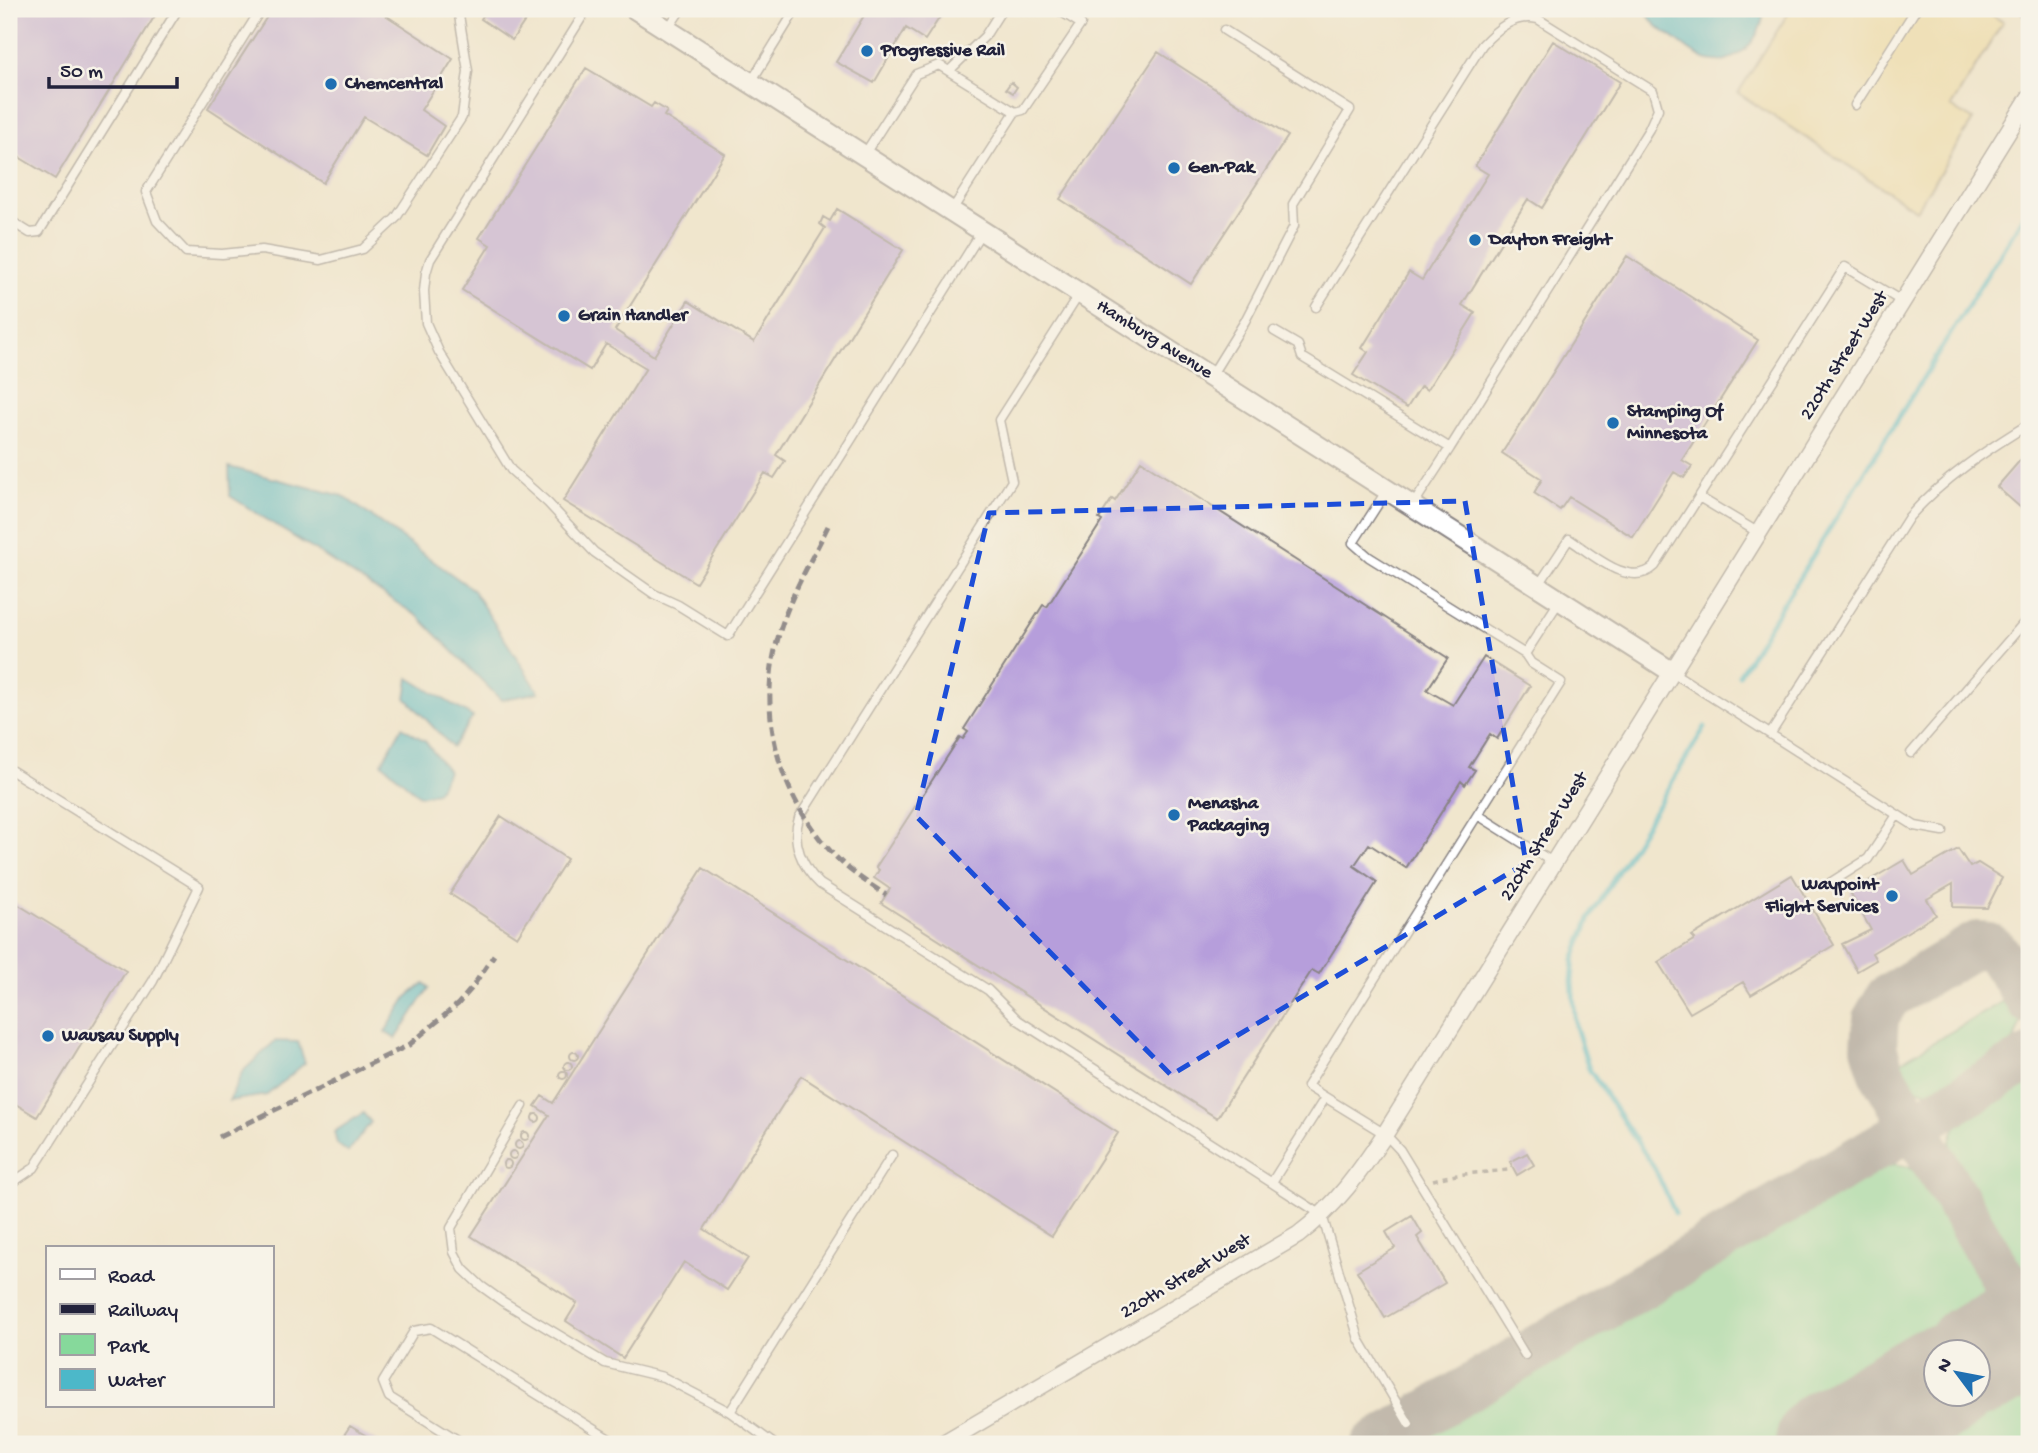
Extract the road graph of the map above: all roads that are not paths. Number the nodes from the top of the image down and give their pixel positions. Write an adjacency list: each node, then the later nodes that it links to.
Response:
1 (178, 9): 22 (lane)
2 (261, 9): 3 (lane)
3 (458, 9)
4 (587, 9): 23 (lane)
5 (635, 9): 13 (street, Hamburg Avenue)
6 (681, 9): 13 (lane)
7 (796, 9): 16 (lane)
8 (1002, 9): 15 (lane)
9 (1057, 9): 19 (lane)
10 (1916, 9): 18 (lane)
11 (2017, 9): 12 (lane)
12 (2029, 16)
13 (667, 30): 16 (street, Hamburg Avenue)
14 (1224, 30): 28 (lane)
15 (949, 71): 19 (lane); 20 (lane)
16 (751, 82): 20 (street, Hamburg Avenue)
17 (2029, 98): 25 (street, 220th Street West)
18 (1855, 105)
19 (1015, 112): 21 (lane)
20 (864, 155): 21 (street, Hamburg Avenue)
21 (951, 211): 23 (street, Hamburg Avenue)
22 (9, 220)
23 (982, 231): 24 (street, Hamburg Avenue)
24 (1080, 293): 28 (street, Hamburg Avenue); 52 (lane)
25 (1903, 302): 32 (lane); 34 (street, 220th Street West)
26 (1316, 307): 30 (lane)
27 (1275, 331): 30 (lane)
28 (1211, 376): 31 (street, Hamburg Avenue)
29 (2029, 424): 40 (lane)
30 (1450, 448): 33 (lane)
31 (1387, 489): 33 (street, Hamburg Avenue); 38 (lane)
32 (1699, 497): 34 (lane); 35 (lane)
33 (1413, 505): 35 (street, Hamburg Avenue)
34 (1759, 533): 39 (street, 220th Street West)
35 (1538, 586): 36 (street, Hamburg Avenue)
36 (1560, 600): 38 (lane); 39 (street, Hamburg Avenue)
37 (2029, 617): 41 (lane)
38 (1525, 654): 43 (lane)
39 (1672, 672): 40 (lane); 46 (street, 220th Street West)
40 (1771, 733): 44 (lane)
41 (1911, 753)
42 (9, 769): 53 (lane)
43 (1478, 815): 46 (lane); 48 (lane)
44 (1897, 815): 45 (lane); 47 (lane)
45 (1943, 831)
46 (1553, 863): 50 (street, 220th Street West)
47 (1829, 883)
48 (1325, 1098): 50 (lane); 52 (lane)
49 (523, 1107): 56 (lane)
50 (1385, 1134): 54 (street, 220th Street West); 55 (lane)
51 (892, 1155): 56 (lane)
52 (1272, 1182): 54 (lane)
53 (9, 1185)
54 (1322, 1215): 57 (lane); 61 (street, 220th Street West)
55 (1525, 1356)
56 (730, 1412): 60 (lane)
57 (1409, 1424)
58 (464, 1444): 59 (lane)
59 (617, 1444)
60 (774, 1444)
61 (942, 1444)

